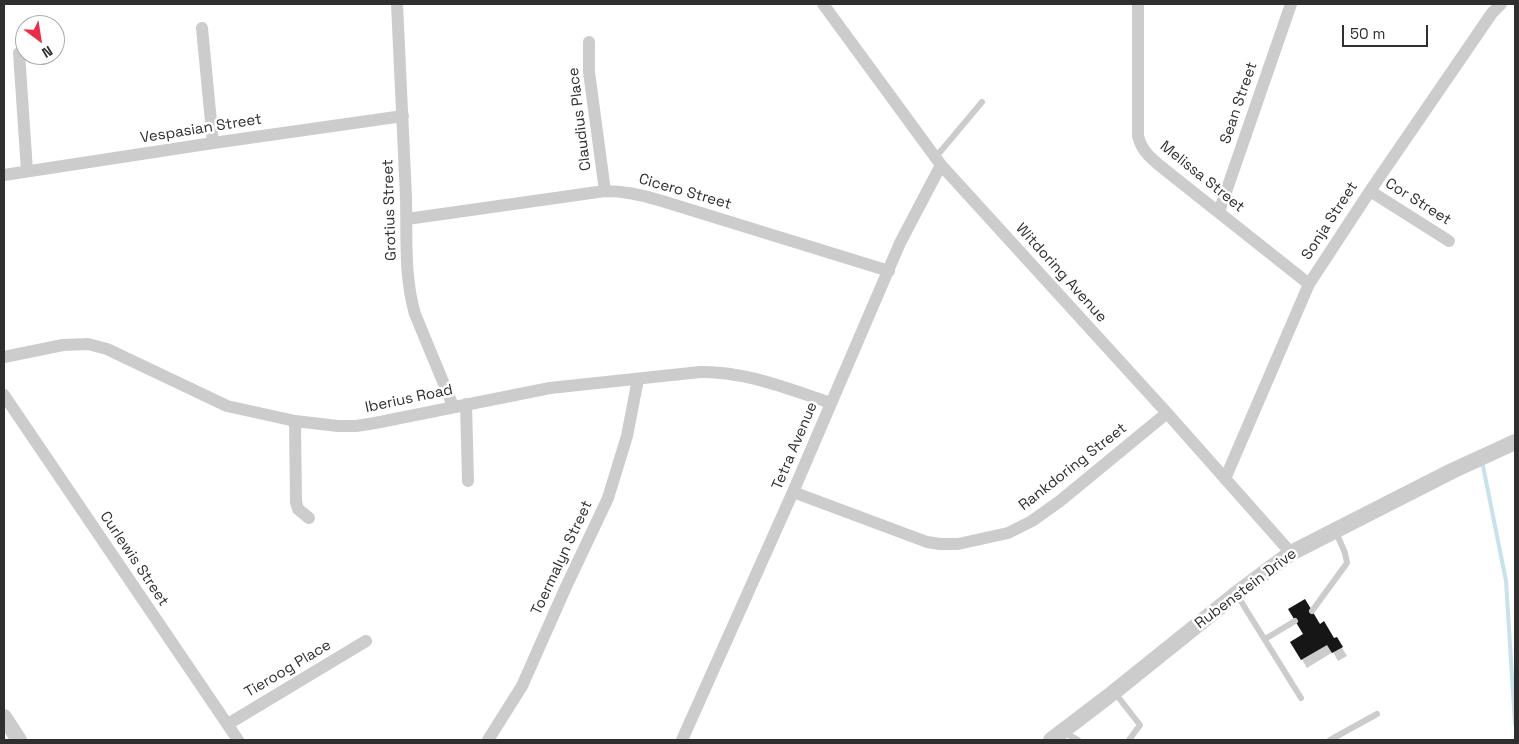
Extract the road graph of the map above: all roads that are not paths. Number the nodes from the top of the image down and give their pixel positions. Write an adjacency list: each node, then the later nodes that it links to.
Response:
1 (397, 4): 10 (street, Grotius Street)
2 (823, 4): 12 (street, Witdoring Avenue)
3 (1138, 4): 17 (street, Melissa Street)
4 (1291, 4): 17 (street, Sean Street)
5 (1501, 4): 15 (street, Sonja Street)
6 (202, 28): 11 (street)
7 (590, 42): 16 (street, Claudius Place)
8 (20, 65): 13 (street)
9 (982, 102): 12 (lane)
10 (403, 116): 11 (street, Vespasian Street); 18 (street, Grotius Street)
11 (214, 143): 13 (street, Vespasian Street)
12 (938, 162): 20 (street, Tetra Avenue); 28 (street, Witdoring Avenue)
13 (27, 171): 14 (street, Vespasian Street)
14 (4, 175)
15 (1370, 190): 19 (street, Cor Street); 21 (street, Sonja Street)
16 (605, 191): 18 (street, Cicero Street); 20 (street, Cicero Street)
17 (1219, 212): 21 (street, Melissa Street)
18 (407, 219): 27 (street, Grotius Street)
19 (1449, 241)
20 (890, 271): 25 (street, Tetra Avenue)
21 (1309, 284): 31 (street, Sonja Street)
22 (4, 357): 29 (street, Iberius Road)
23 (638, 379): 25 (street, Iberius Road); 26 (street, Iberius Road); 50 (street, Toermalyn Street)
24 (4, 395): 46 (street, Curlewis Street)
25 (831, 403): 33 (street, Tetra Avenue)
26 (466, 404): 27 (street, Iberius Road); 32 (street)
27 (453, 406): 29 (street, Iberius Road)
28 (1167, 413): 31 (street, Witdoring Avenue); 33 (street, Rankdoring Street)
29 (295, 421): 34 (street)
30 (1515, 442): 35 (street, Rubenstein Drive)
31 (1226, 479): 36 (street, Witdoring Avenue)
32 (468, 481)
33 (793, 492): 51 (street, Tetra Avenue)
34 (309, 518)
35 (1336, 531): 36 (street, Rubenstein Drive); 38 (lane)
36 (1290, 553): 37 (street, Rubenstein Drive)
37 (1236, 594): 40 (lane); 42 (street, Rubenstein Drive)
38 (1312, 611)
39 (1295, 622): 40 (lane)
40 (1265, 639): 43 (lane)
41 (366, 641): 46 (street, Tieroog Place)
42 (1114, 692): 47 (street, Rubenstein Drive); 53 (lane)
43 (1301, 698)
44 (1377, 714): 54 (lane)
45 (4, 717): 48 (street)
46 (228, 724): 49 (street, Curlewis Street)
47 (1056, 736): 52 (lane)
48 (20, 740)
49 (238, 740)
50 (488, 740)
51 (682, 740)
52 (1078, 740)
53 (1129, 740)
54 (1330, 740)

